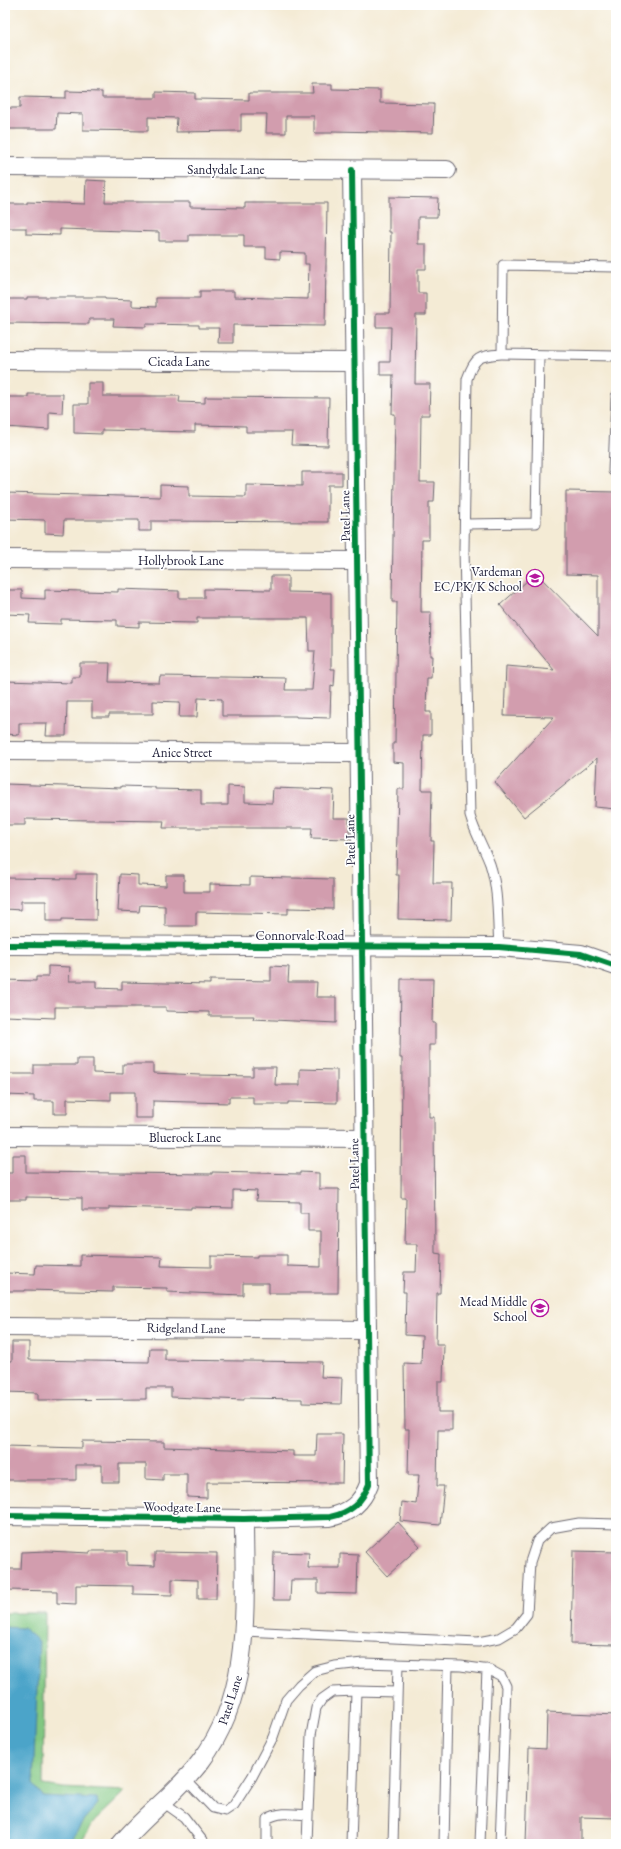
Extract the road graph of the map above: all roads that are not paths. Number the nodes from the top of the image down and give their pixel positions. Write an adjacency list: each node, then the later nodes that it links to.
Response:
1 (5, 167): 2 (street, Sandydale Lane)
2 (352, 170): 3 (street, Sandydale Lane); 9 (street, Patel Lane)
3 (446, 170)
4 (616, 267): 5 (lane)
5 (502, 354): 6 (lane); 12 (lane)
6 (539, 354): 7 (lane); 12 (lane)
7 (616, 356)
8 (5, 360): 9 (street, Cicada Lane)
9 (353, 362): 14 (street, Patel Lane)
10 (616, 396): 11 (lane)
11 (613, 471)
12 (465, 524): 19 (lane)
13 (5, 559): 14 (street, Hollybrook Lane)
14 (357, 561): 16 (street, Patel Lane)
15 (5, 751): 16 (street, Anice Street)
16 (359, 753): 18 (street, Patel Lane)
17 (5, 945): 18 (street, Connorvale Road)
18 (362, 946): 19 (street, Connorvale Road); 22 (street, Patel Lane)
19 (499, 947): 20 (street, Connorvale Road)
20 (616, 966)
21 (5, 1136): 22 (street, Bluerock Lane)
22 (364, 1138): 24 (street, Patel Lane)
23 (5, 1327): 24 (street, Ridgeland Lane)
24 (367, 1330): 25 (street, Patel Lane)
25 (356, 1506): 27 (street, Woodgate Lane)
26 (5, 1516): 27 (street, Woodgate Lane)
27 (244, 1519): 29 (street, Patel Lane)
28 (616, 1524): 29 (lane)
29 (244, 1631): 35 (street, Patel Lane)
30 (398, 1664): 31 (lane); 34 (lane); 35 (lane)
31 (448, 1666): 32 (lane); 44 (lane)
32 (487, 1669): 45 (lane); 46 (lane)
33 (356, 1691): 34 (lane); 37 (lane); 42 (lane)
34 (397, 1692): 43 (lane)
35 (186, 1780): 36 (street, Patel Lane)
36 (163, 1802): 38 (street, Patel Lane); 39 (lane)
37 (308, 1815): 40 (lane); 41 (lane)
38 (121, 1844)
39 (205, 1844)
40 (267, 1844)
41 (307, 1844)
42 (351, 1844)
43 (393, 1844)
44 (444, 1844)
45 (480, 1844)
46 (500, 1844)

